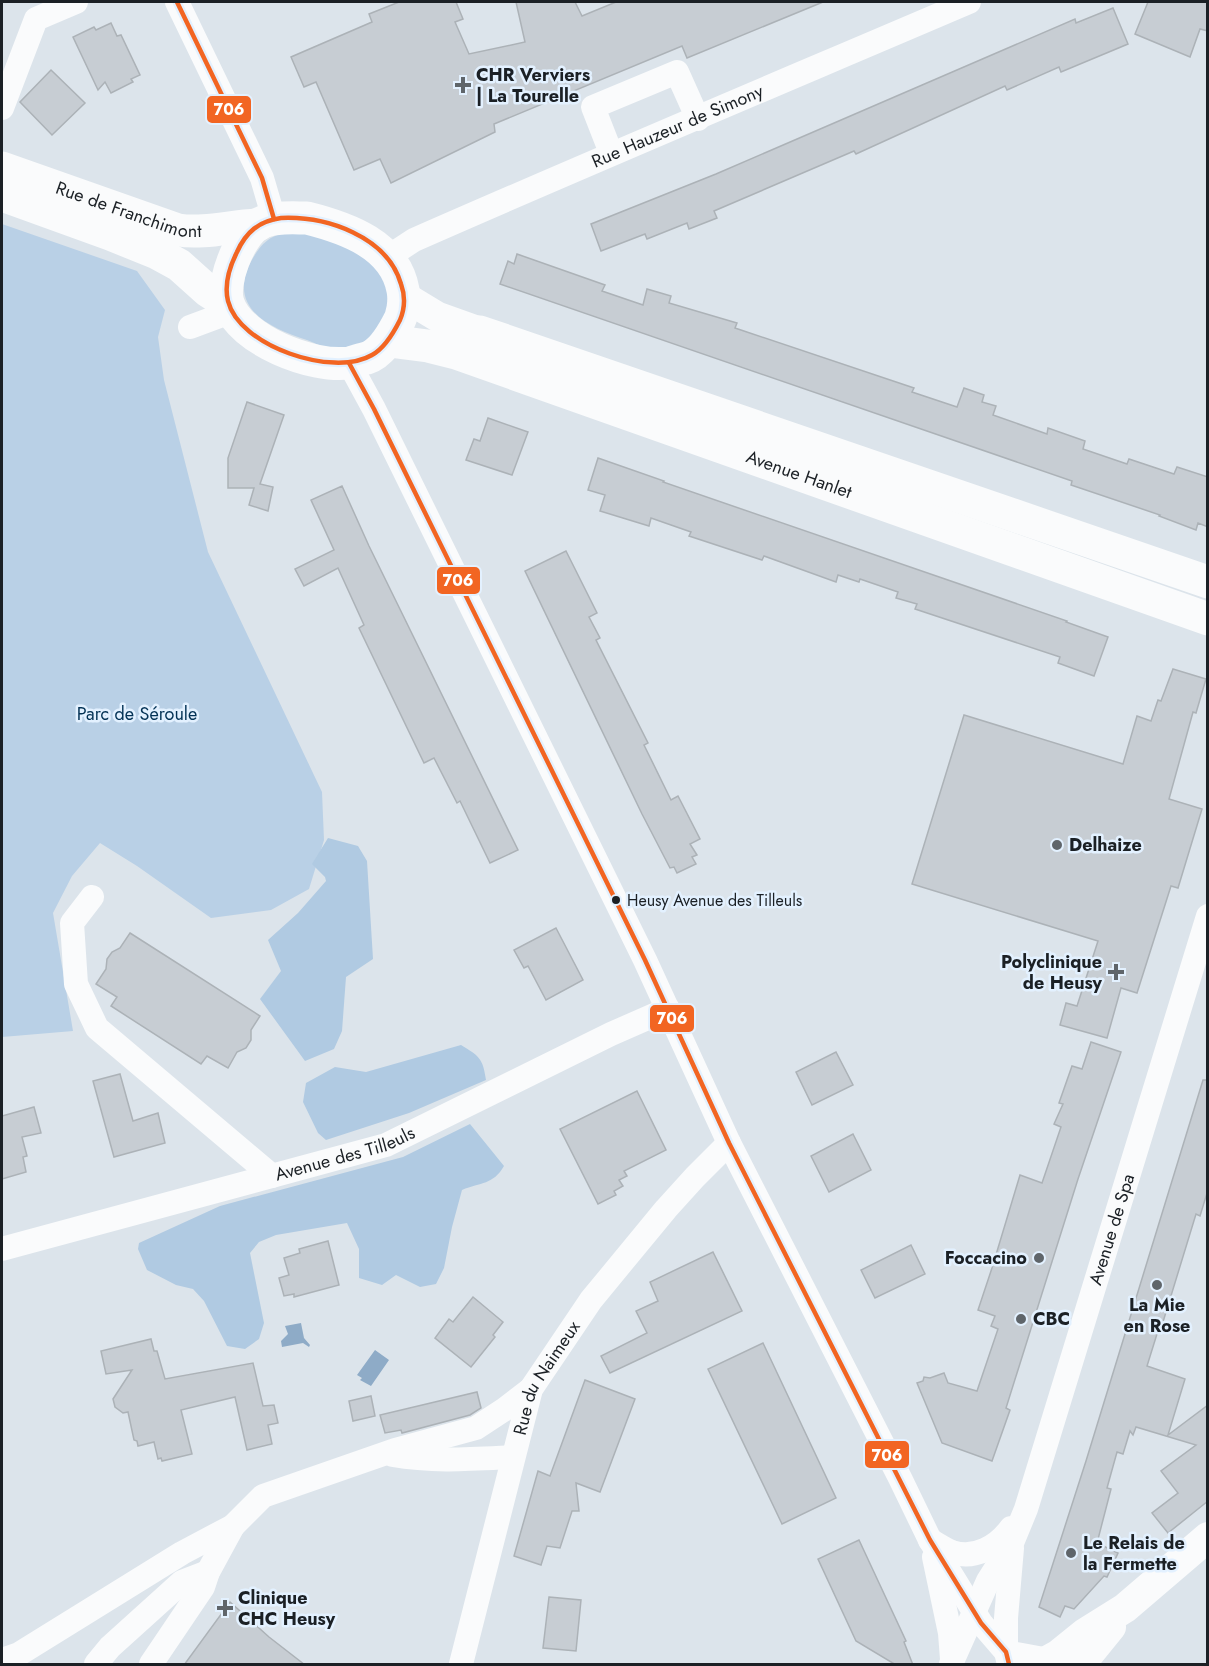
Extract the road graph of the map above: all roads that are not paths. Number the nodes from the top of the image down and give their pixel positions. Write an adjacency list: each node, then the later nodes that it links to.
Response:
1 (76, 2): 4 (street)
2 (969, 2): 5 (street, Rue Hauzeur de Simony)
3 (186, 5): 9 (street)
4 (2, 108)
5 (698, 118): 6 (street, Rue Hauzeur de Simony); 6 (street)
6 (611, 153): 10 (street, Rue Hauzeur de Simony)
7 (2, 168): 9 (highway, Rue de Franchimont)
8 (2, 195): 12 (highway, Rue de Franchimont)
9 (266, 222): 10 (highway); 12 (highway)
10 (388, 257): 11 (highway)
11 (405, 297): 14 (main road, Avenue Hanlet); 15 (highway)
12 (231, 308): 13 (street); 16 (highway)
13 (190, 327)
14 (480, 332): 17 (highway, Avenue Hanlet)
15 (388, 341): 16 (highway); 18 (highway, Avenue Hanlet)
16 (349, 363): 21 (street)
17 (1208, 582)
18 (1208, 619)
19 (92, 897): 23 (street)
20 (1208, 916): 28 (street, Avenue de Spa)
21 (668, 1009): 22 (street); 23 (street, Avenue des Tilleuls)
22 (729, 1143): 25 (street, Rue du Naimeux); 31 (street)
23 (272, 1176): 24 (street, Avenue des Tilleuls)
24 (2, 1249)
25 (531, 1389): 26 (street); 27 (street, Rue du Naimeux)
26 (387, 1454): 27 (street); 29 (street)
27 (513, 1457): 41 (street, Rue du Naimeux)
28 (1026, 1509): 31 (street); 32 (street, Avenue de Spa)
29 (232, 1526): 33 (street); 37 (street)
30 (1208, 1538): 34 (main road)
31 (930, 1540): 35 (street); 38 (street)
32 (1012, 1543): 35 (street, Avenue de Spa); 36 (street, Avenue de Spa)
33 (208, 1572): 39 (street); 40 (street)
34 (1125, 1608): 36 (main road); 42 (main road)
35 (974, 1612): 36 (street); 38 (street, Avenue de Spa)
36 (1025, 1659)
37 (2, 1660)
38 (951, 1663)
39 (96, 1665)
40 (151, 1665)
41 (461, 1665)
42 (1081, 1665)

